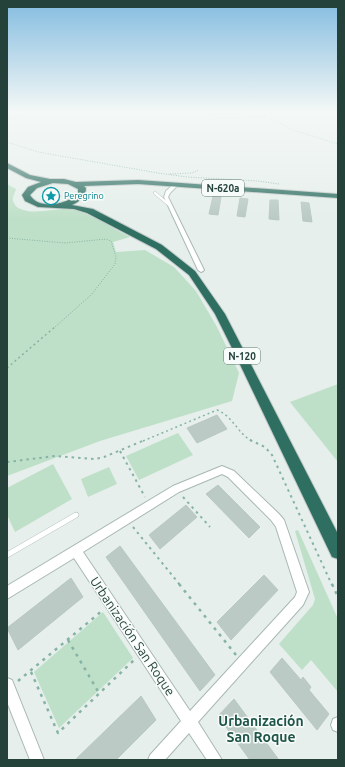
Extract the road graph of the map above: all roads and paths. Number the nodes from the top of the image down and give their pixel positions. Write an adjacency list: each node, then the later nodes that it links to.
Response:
1 (22, 147): 4 (path)
2 (7, 165): 5 (highway)
3 (199, 170): 4 (path)
4 (166, 174): 9 (path)
5 (53, 181): 8 (highway); 11 (highway)
6 (107, 183): 8 (highway, N-620a); 10 (highway, N-620a); 13 (highway, N-620a)
7 (23, 184): 11 (highway, N-120)
8 (76, 184): 13 (highway, N-120)
9 (279, 184)
10 (176, 185): 14 (highway, N-620a); 15 (street)
11 (28, 191): 16 (highway, N-120)
12 (155, 193): 15 (lane)
13 (80, 196): 16 (highway, N-120); 17 (highway, N-120)
14 (338, 196)
15 (168, 204): 19 (street)
16 (58, 206): 17 (highway, N-120)
17 (90, 211): 28 (highway, N-120)
18 (7, 238): 20 (path)
19 (201, 270)
20 (7, 368)
21 (120, 450): 23 (path)
22 (176, 489): 23 (street); 26 (path); 34 (street)
23 (149, 506): 25 (street)
24 (76, 515): 29 (lane)
25 (127, 519): 27 (street); 34 (path)
26 (210, 527)
27 (76, 551): 30 (street); 38 (street, Urbanización San Roque)
28 (338, 551)
29 (7, 555)
30 (7, 593)
31 (103, 609): 32 (path, Urbanización San Roque)
32 (68, 640): 35 (path, Urbanización San Roque); 37 (path)
33 (135, 659): 37 (path, Urbanización San Roque)
34 (242, 663): 38 (street)
35 (31, 672): 36 (path, Urbanización San Roque); 37 (path, Urbanización San Roque)
36 (8, 687): 39 (street)
37 (100, 693)
38 (190, 722): 40 (street); 41 (street, Urbanización San Roque)
39 (37, 760)
40 (155, 760)
41 (215, 760)

